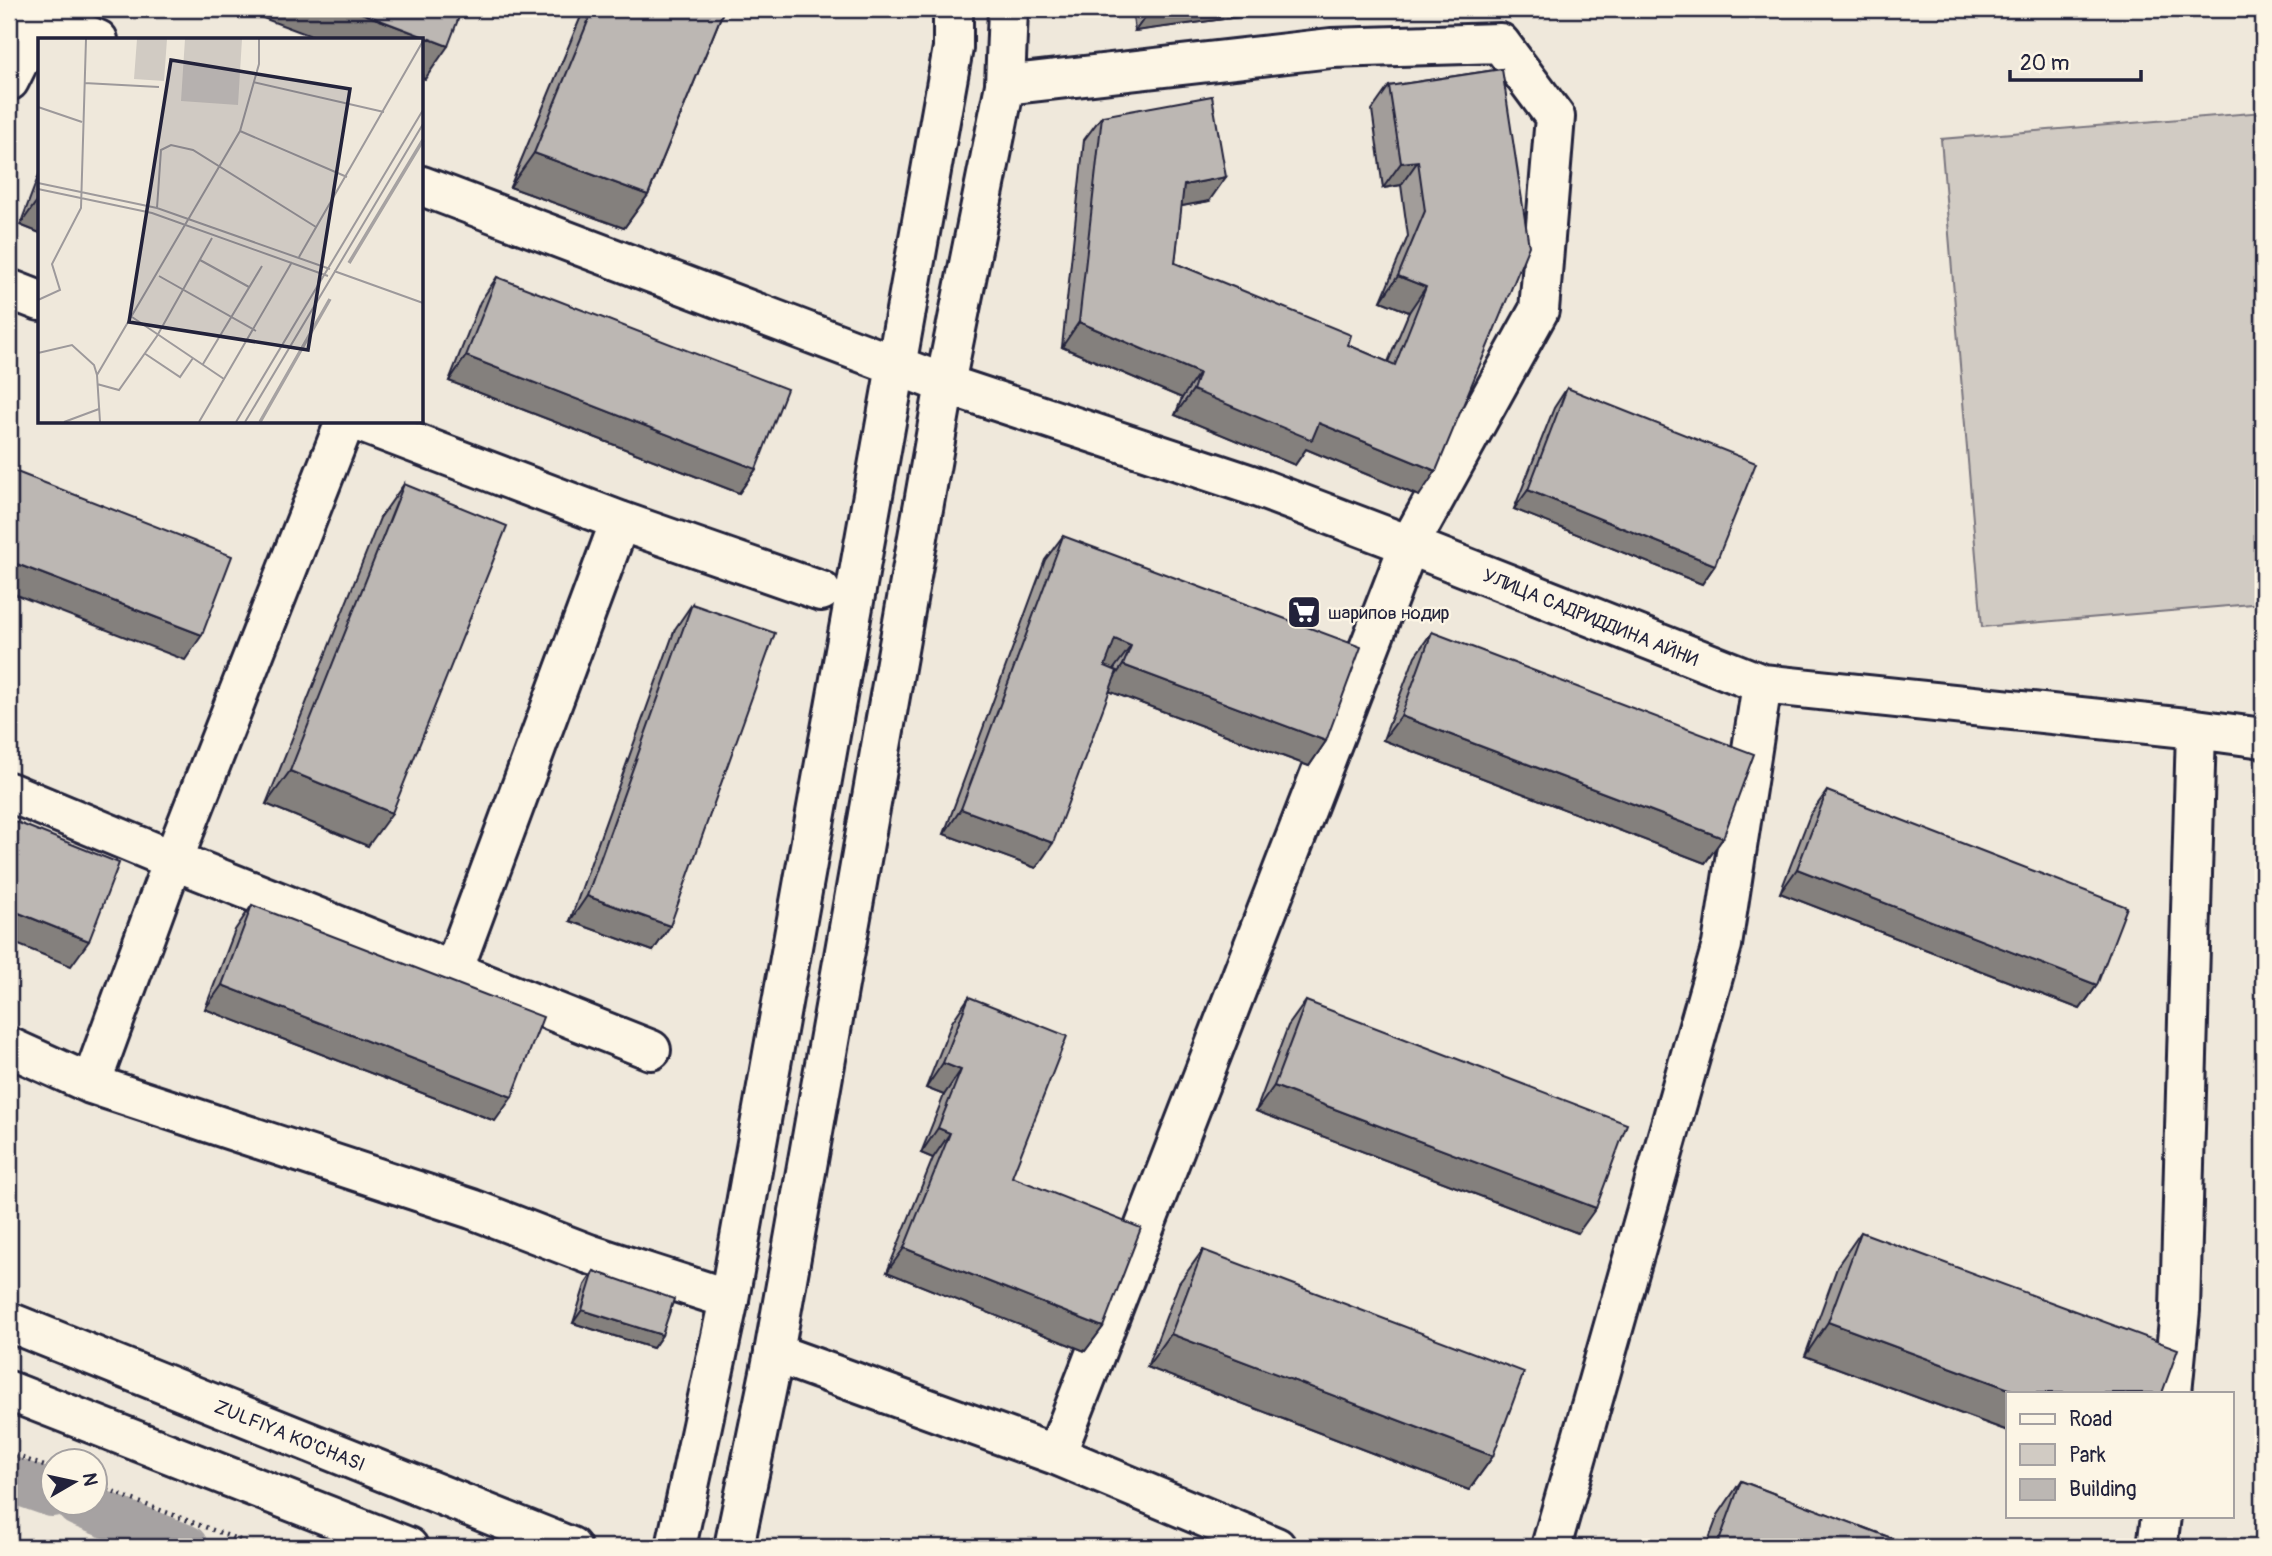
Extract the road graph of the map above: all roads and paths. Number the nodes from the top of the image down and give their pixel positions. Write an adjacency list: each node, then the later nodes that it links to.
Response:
1 (953, 9): 25 (main road)
2 (1007, 9): 6 (main road)
3 (34, 12): 4 (main road); 5 (main road)
4 (94, 38)
5 (9, 81)
6 (1005, 85): 10 (main road); 14 (main road)
7 (425, 197): 10 (main road, УЛИЦА САДРИДДИНА АЙНИ)
8 (9, 289): 9 (main road)
9 (38, 300)
10 (945, 384): 14 (main road, УЛИЦА САДРИДДИНА АЙНИ); 27 (main road)
11 (344, 424): 20 (main road)
12 (364, 424): 13 (main road)
13 (620, 521): 15 (main road); 21 (main road)
14 (1409, 545): 16 (main road, УЛИЦА САДРИДДИНА АЙНИ); 31 (main road)
15 (821, 591)
16 (1762, 684): 17 (main road, УЛИЦА САДРИДДИНА АЙНИ); 41 (main road)
17 (2196, 729): 18 (main road, УЛИЦА САДРИДДИНА АЙНИ); 29 (main road)
18 (2263, 738)
19 (9, 792): 20 (main road)
20 (173, 860): 21 (main road); 24 (main road)
21 (453, 971): 23 (main road)
22 (9, 1047): 24 (main road)
23 (651, 1050)
24 (91, 1084): 25 (main road)
25 (729, 1299): 38 (main road)
26 (9, 1322): 37 (main road, ZULFIYA KO'CHASI)
27 (774, 1353): 31 (main road); 39 (main road)
28 (9, 1391): 36 (main road)
29 (2172, 1392)
30 (9, 1453): 32 (path)
31 (1056, 1455): 40 (main road)
32 (38, 1464)
33 (108, 1490): 35 (path)
34 (2161, 1518): 42 (main road)
35 (258, 1547)
36 (408, 1547)
37 (571, 1547)
38 (676, 1547)
39 (734, 1547)
40 (1276, 1547)
41 (1551, 1547)
42 (2157, 1547)

